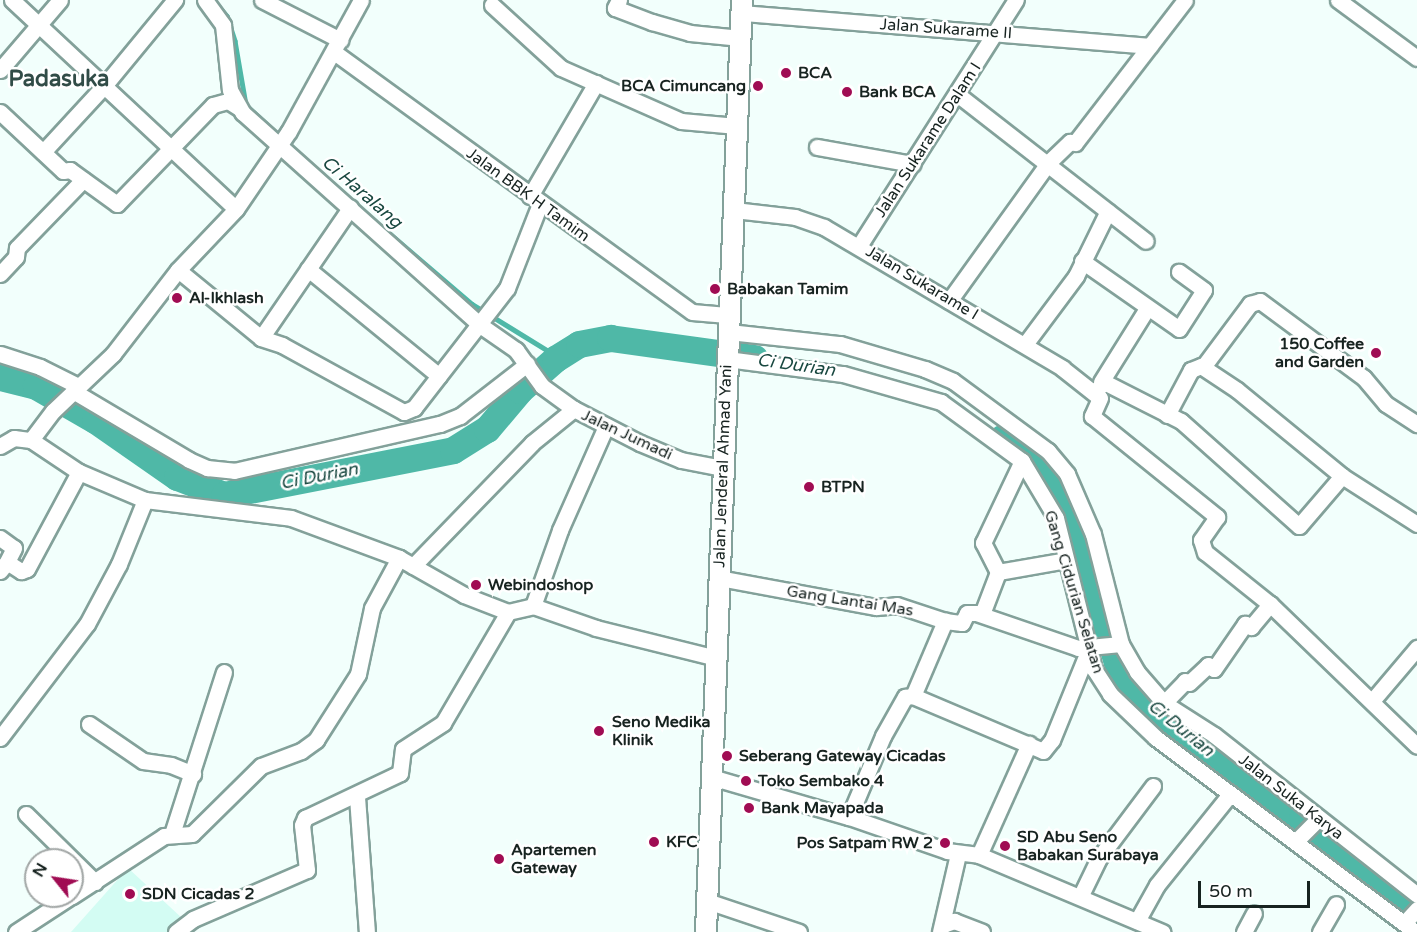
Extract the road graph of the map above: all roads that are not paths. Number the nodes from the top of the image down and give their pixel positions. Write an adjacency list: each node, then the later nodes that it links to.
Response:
1 (12, 0): 13 (street)
2 (60, 0): 13 (street)
3 (175, 0): 21 (street)
4 (205, 0): 23 (street)
5 (262, 0): 16 (street, Jalan BBK H Tamim)
6 (361, 0): 16 (street)
7 (1016, 0): 14 (street, Jalan Sukarame Dalam I)
8 (1185, 0): 17 (street)
9 (1338, 0): 18 (street)
10 (613, 3): 15 (street)
11 (498, 4): 20 (street)
12 (742, 7): 14 (street, Jalan Sukarame II); 15 (main road, Jalan Jenderal Ahmad Yani)
13 (38, 25): 19 (street); 21 (street)
14 (996, 33): 17 (street, Jalan Sukarame II); 22 (street, Jalan Sukarame Dalam I)
15 (741, 38): 25 (main road, Jalan Jenderal Ahmad Yani)
16 (337, 46): 26 (street); 33 (street, Jalan BBK H Tamim)
17 (1150, 46): 30 (street)
18 (1417, 58)
19 (0, 70)
20 (596, 83): 25 (street); 33 (street)
21 (104, 86): 28 (street); 29 (street)
22 (957, 94): 30 (street); 31 (street, Jalan Sukarame Dalam I)
23 (239, 108): 26 (street, Jalan Jumadi); 28 (street)
24 (0, 112): 29 (street)
25 (737, 126): 36 (main road, Jalan Jenderal Ahmad Yani)
26 (284, 139): 34 (street, Jalan Jumadi); 35 (street)
27 (817, 147): 31 (street)
28 (171, 148): 32 (street); 35 (street)
29 (43, 152): 32 (street)
30 (1049, 162): 37 (street); 45 (street)
31 (912, 164): 39 (street, Jalan Sukarame Dalam I)
32 (83, 180): 44 (street)
33 (535, 200): 47 (street); 49 (street, Jalan BBK H Tamim)
34 (350, 208): 41 (street); 47 (street, Jalan Jumadi)
35 (236, 209): 42 (street)
36 (734, 210): 39 (street, Jalan Sukarame I); 49 (main road, Jalan Jenderal Ahmad Yani)
37 (1107, 211): 38 (street); 40 (street)
38 (1146, 241)
39 (859, 246): 45 (street, Jalan Sukarame I)
40 (1082, 261): 46 (street); 50 (street)
41 (308, 269): 48 (street); 54 (street)
42 (178, 270): 48 (street); 56 (street)
43 (1179, 272): 46 (street)
44 (0, 274)
45 (949, 301): 50 (street, Jalan Sukarame I)
46 (1146, 310): 55 (street)
47 (485, 318): 52 (street, Jalan Jumadi); 54 (street)
48 (261, 338): 54 (street)
49 (728, 341): 63 (street, Gang Cidurian Selatan); 64 (main road, Jalan Jenderal Ahmad Yani); 81 (street, Jalan Suka Karya)
50 (1026, 343): 55 (street, Jalan Sukarame I)
51 (0, 354): 56 (street)
52 (527, 364): 56 (street); 57 (street, Jalan Jumadi)
53 (1203, 367): 58 (street); 59 (street); 66 (street)
54 (439, 376)
55 (1097, 388): 58 (street, Jalan Sukarame I); 76 (street)
56 (75, 390): 61 (street)
57 (574, 409): 60 (street, Jalan Jumadi); 72 (street)
58 (1167, 415): 66 (street, Jalan Sukarame I)
59 (1417, 424)
60 (606, 426): 64 (street, Jalan Jumadi); 77 (street)
61 (31, 440): 62 (street); 65 (street)
62 (0, 446)
63 (1022, 461): 71 (street, Gang Cidurian Selatan); 74 (street)
64 (723, 468): 75 (main road, Jalan Jenderal Ahmad Yani)
65 (79, 472): 67 (street); 73 (street)
66 (1342, 476): 68 (street)
67 (146, 500): 70 (street); 90 (street)
68 (1417, 524)
69 (0, 538): 73 (street)
70 (399, 558): 72 (street); 101 (street)
71 (1066, 560): 74 (street); 83 (street, Gang Cidurian Selatan)
72 (413, 566): 78 (street)
73 (4, 567)
74 (998, 572): 79 (street)
75 (719, 578): 80 (street, Gang Lantai Mas); 84 (main road, Jalan Jenderal Ahmad Yani)
76 (1270, 604): 87 (street); 88 (street)
77 (533, 606): 78 (street); 84 (street)
78 (508, 612): 96 (street)
79 (981, 614): 80 (street); 83 (street)
80 (945, 621): 86 (street)
81 (1121, 645): 83 (street); 88 (street, Jalan Suka Karya)
82 (1417, 648): 87 (street)
83 (1091, 649): 91 (street); 102 (street, Gang Cidurian Selatan)
84 (716, 658): 94 (main road, Jalan Jenderal Ahmad Yani)
85 (224, 672): 93 (street)
86 (913, 696): 91 (street); 99 (street)
87 (1372, 700): 92 (street)
88 (1164, 704): 100 (street, Jalan Suka Karya)
89 (89, 723): 93 (street)
90 (0, 738)
91 (1029, 744): 104 (street)
92 (1417, 746)
93 (193, 774): 101 (street)
94 (711, 777): 99 (street); 109 (main road, Jalan Jenderal Ahmad Yani)
95 (1153, 786): 107 (street)
96 (357, 796): 117 (street); 118 (street)
97 (1227, 798): 113 (street)
98 (26, 814): 105 (street)
99 (849, 817): 103 (street)
100 (1317, 820): 102 (street); 108 (street, Jalan Suka Karya)
101 (172, 834): 105 (street)
102 (1299, 837): 114 (street, Gang Cidurian Selatan)
103 (958, 854): 104 (street); 115 (street)
104 (979, 855): 107 (street)
105 (95, 882): 106 (street)
106 (84, 889)
107 (1081, 895): 113 (street)
108 (1417, 895)
109 (707, 901): 119 (main road, Jalan Jenderal Ahmad Yani); 120 (street)
110 (1336, 904): 124 (street)
111 (53, 908): 116 (street)
112 (1254, 913): 123 (street)
113 (1137, 921): 122 (street)
114 (1411, 921)
115 (942, 929): 121 (street)
116 (15, 932)
117 (176, 932)
118 (368, 932)
119 (706, 932)
120 (799, 932)
121 (982, 932)
122 (1162, 932)
123 (1244, 932)
124 (1320, 932)

